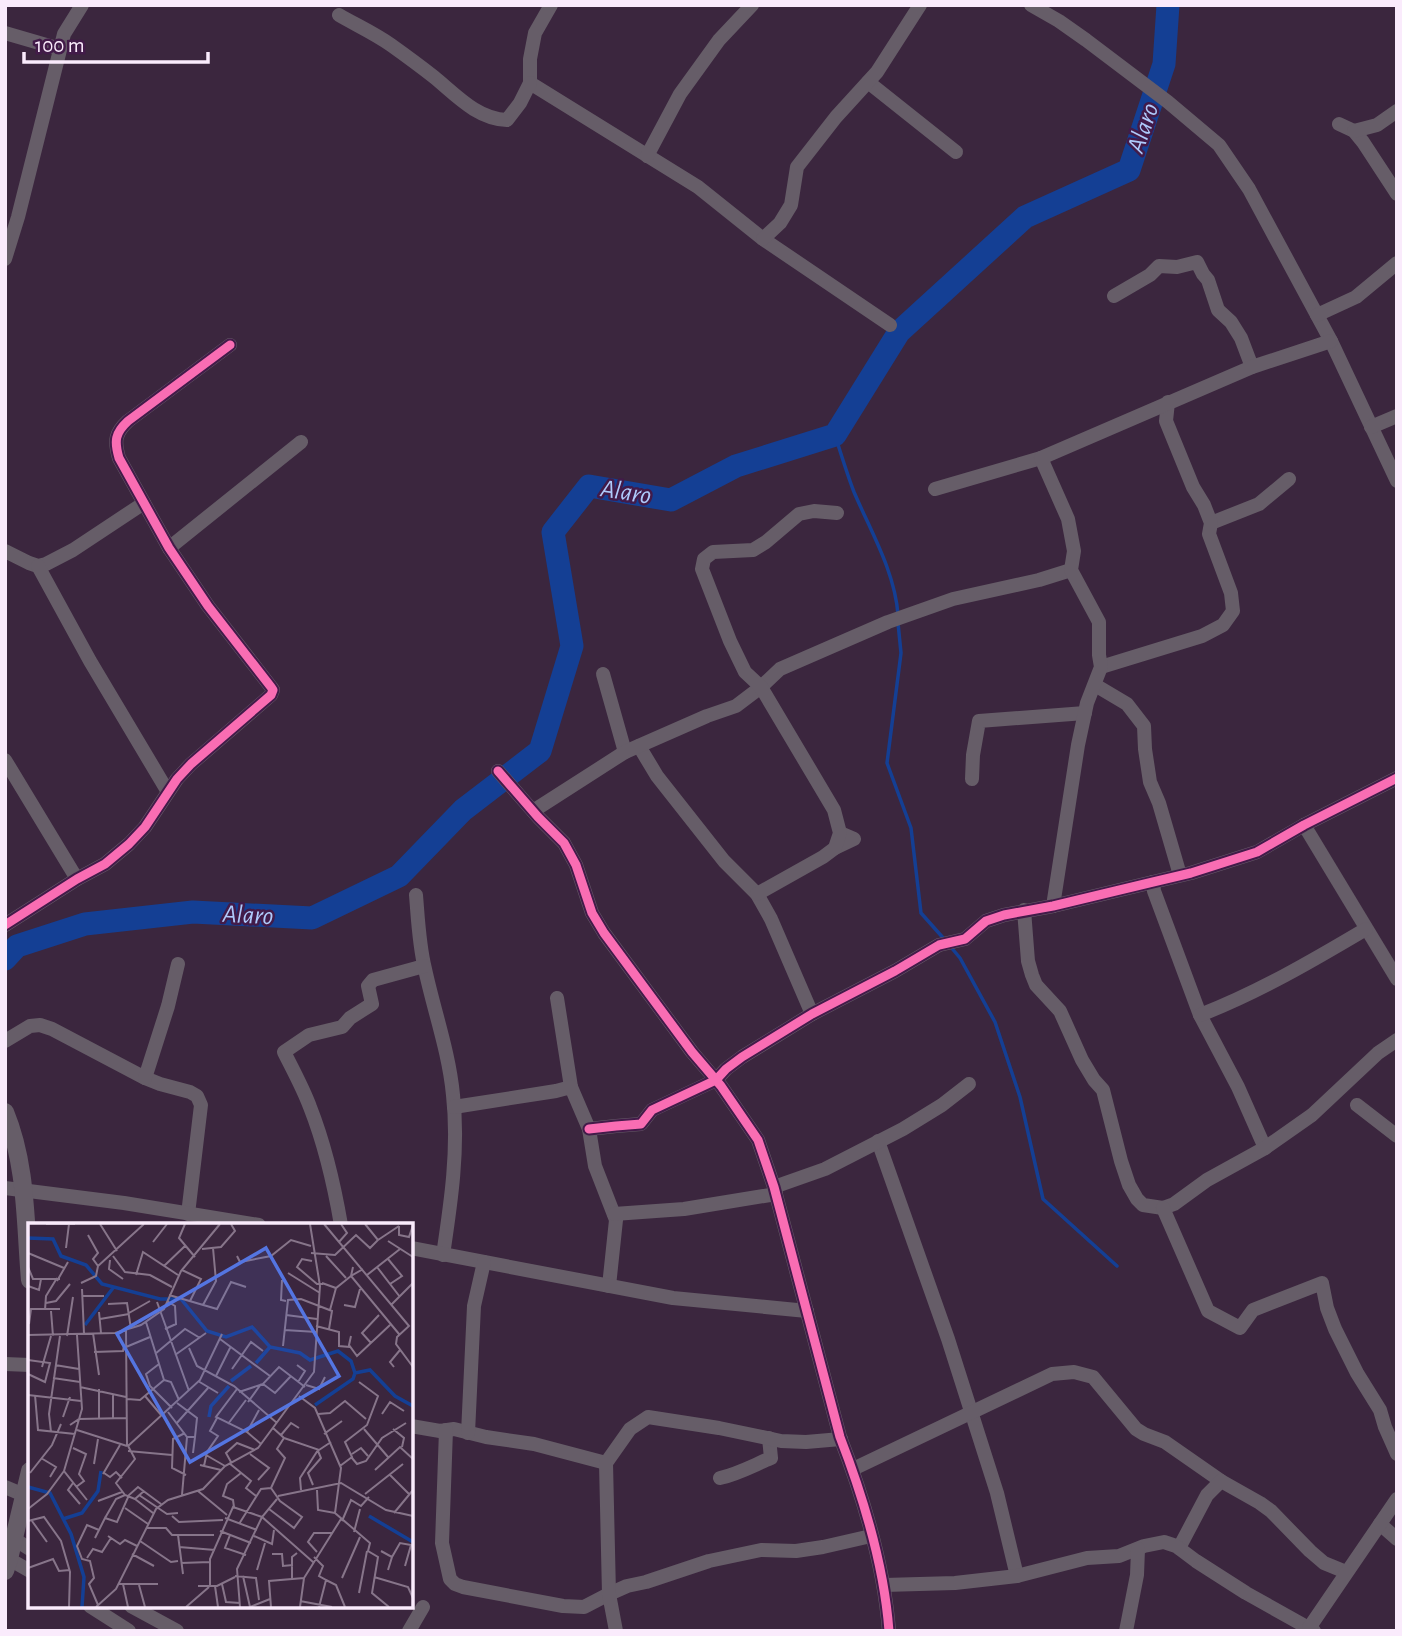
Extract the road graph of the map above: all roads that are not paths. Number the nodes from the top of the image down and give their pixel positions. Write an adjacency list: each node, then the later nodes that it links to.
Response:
1 (82, 5): 8 (street)
2 (551, 5): 10 (street)
3 (752, 5): 15 (street)
4 (920, 5): 9 (street)
5 (1031, 5): 21 (street)
6 (339, 15): 10 (street)
7 (5, 33): 8 (street)
8 (60, 48): 18 (street)
9 (869, 82): 14 (street); 17 (street)
10 (530, 83): 15 (street)
11 (1397, 111): 13 (street)
12 (1339, 124): 13 (street)
13 (1354, 131): 16 (street)
14 (956, 152)
15 (647, 156): 17 (street)
16 (1397, 194)
17 (763, 239): 22 (street)
18 (5, 258)
19 (1397, 263): 21 (street)
20 (1114, 296): 25 (street)
21 (1317, 315): 23 (street)
22 (890, 325)
23 (1331, 341): 25 (street); 28 (street)
24 (230, 345): 34 (street)
25 (1252, 367): 26 (street)
26 (1168, 402): 30 (street); 36 (street)
27 (1397, 416): 28 (street)
28 (1371, 427): 32 (street)
29 (301, 442): 37 (street)
30 (1041, 458): 33 (street); 40 (street)
31 (1289, 479): 36 (street)
32 (1397, 481)
33 (935, 489)
34 (144, 502): 37 (street); 39 (street)
35 (837, 513): 44 (street)
36 (1211, 523): 41 (street)
37 (169, 548): 52 (street)
38 (5, 551): 39 (street)
39 (38, 566): 52 (street)
40 (1071, 570): 41 (street); 44 (street)
41 (1101, 667): 43 (street)
42 (603, 674): 47 (street)
43 (1095, 685): 45 (street); 55 (street)
44 (761, 687): 46 (street); 58 (street)
45 (1084, 713): 51 (street); 60 (street)
46 (639, 746): 47 (street); 58 (street)
47 (625, 752): 53 (street)
48 (5, 760): 56 (street)
49 (498, 771): 53 (street)
50 (1397, 778): 54 (street)
51 (972, 779)
52 (168, 792): 56 (street)
53 (533, 811): 73 (street)
54 (1304, 825): 55 (street); 63 (street)
55 (1180, 875): 57 (street)
56 (77, 879): 62 (street)
57 (1153, 882): 60 (street); 69 (street)
58 (757, 894): 68 (street)
59 (416, 895): 65 (street)
60 (1052, 906): 61 (street)
61 (1024, 911): 68 (street); 86 (street)
62 (5, 925)
63 (1366, 929): 66 (street); 69 (street)
64 (178, 964): 72 (street)
65 (424, 966): 77 (street); 90 (street)
66 (1397, 979)
67 (558, 999): 75 (street)
68 (812, 1014): 73 (street)
69 (1200, 1015): 82 (street)
70 (1397, 1040): 82 (street)
71 (5, 1041): 72 (street)
72 (145, 1078): 88 (street)
73 (716, 1080): 79 (street); 85 (street)
74 (969, 1084): 81 (street)
75 (571, 1087): 77 (street); 79 (street)
76 (1357, 1105): 80 (street)
77 (454, 1107): 93 (street)
78 (5, 1112): 84 (street)
79 (589, 1129): 87 (street)
80 (1397, 1136)
81 (878, 1141): 85 (street); 99 (street)
82 (1265, 1148): 86 (street)
83 (5, 1188): 84 (street)
84 (25, 1191): 88 (street); 91 (street)
85 (775, 1191): 87 (street); 96 (street)
86 (1163, 1208): 105 (street)
87 (614, 1214): 95 (street)
88 (190, 1218): 89 (street)
89 (239, 1223)
90 (341, 1223)
91 (28, 1244)
92 (413, 1248): 93 (street)
93 (443, 1255): 94 (street)
94 (484, 1262): 95 (street); 102 (street)
95 (609, 1286): 96 (street)
96 (807, 1311): 104 (street)
97 (5, 1364): 98 (street)
98 (28, 1365)
99 (970, 1413): 107 (street); 110 (street); 123 (street)
100 (413, 1426): 101 (street)
101 (446, 1430): 102 (street); 125 (street)
102 (468, 1433): 106 (street)
103 (769, 1438): 104 (street); 106 (street); 108 (street)
104 (841, 1439): 107 (street)
105 (1397, 1454)
106 (606, 1463): 125 (street)
107 (853, 1469): 115 (street)
108 (720, 1478)
109 (28, 1479): 112 (street)
110 (1221, 1481): 118 (street); 122 (street)
111 (5, 1487): 112 (street)
112 (24, 1495): 117 (street)
113 (1397, 1499): 114 (street)
114 (1380, 1524): 116 (street); 122 (street)
115 (871, 1536): 124 (street); 125 (street)
116 (1397, 1539)
117 (22, 1544): 120 (street)
118 (1178, 1548): 119 (street); 129 (street)
119 (1138, 1549): 123 (street); 135 (street)
120 (7, 1565): 121 (street)
121 (28, 1570)
122 (1346, 1572): 129 (street)
123 (1017, 1576): 124 (street)
124 (884, 1585): 134 (street)
125 (609, 1594): 133 (street)
126 (423, 1607): 132 (street)
127 (93, 1608): 130 (street)
128 (149, 1611): 131 (street)
129 (1312, 1630)
130 (129, 1631)
131 (177, 1631)
132 (409, 1631)
133 (616, 1631)
134 (889, 1631)
135 (1126, 1631)

